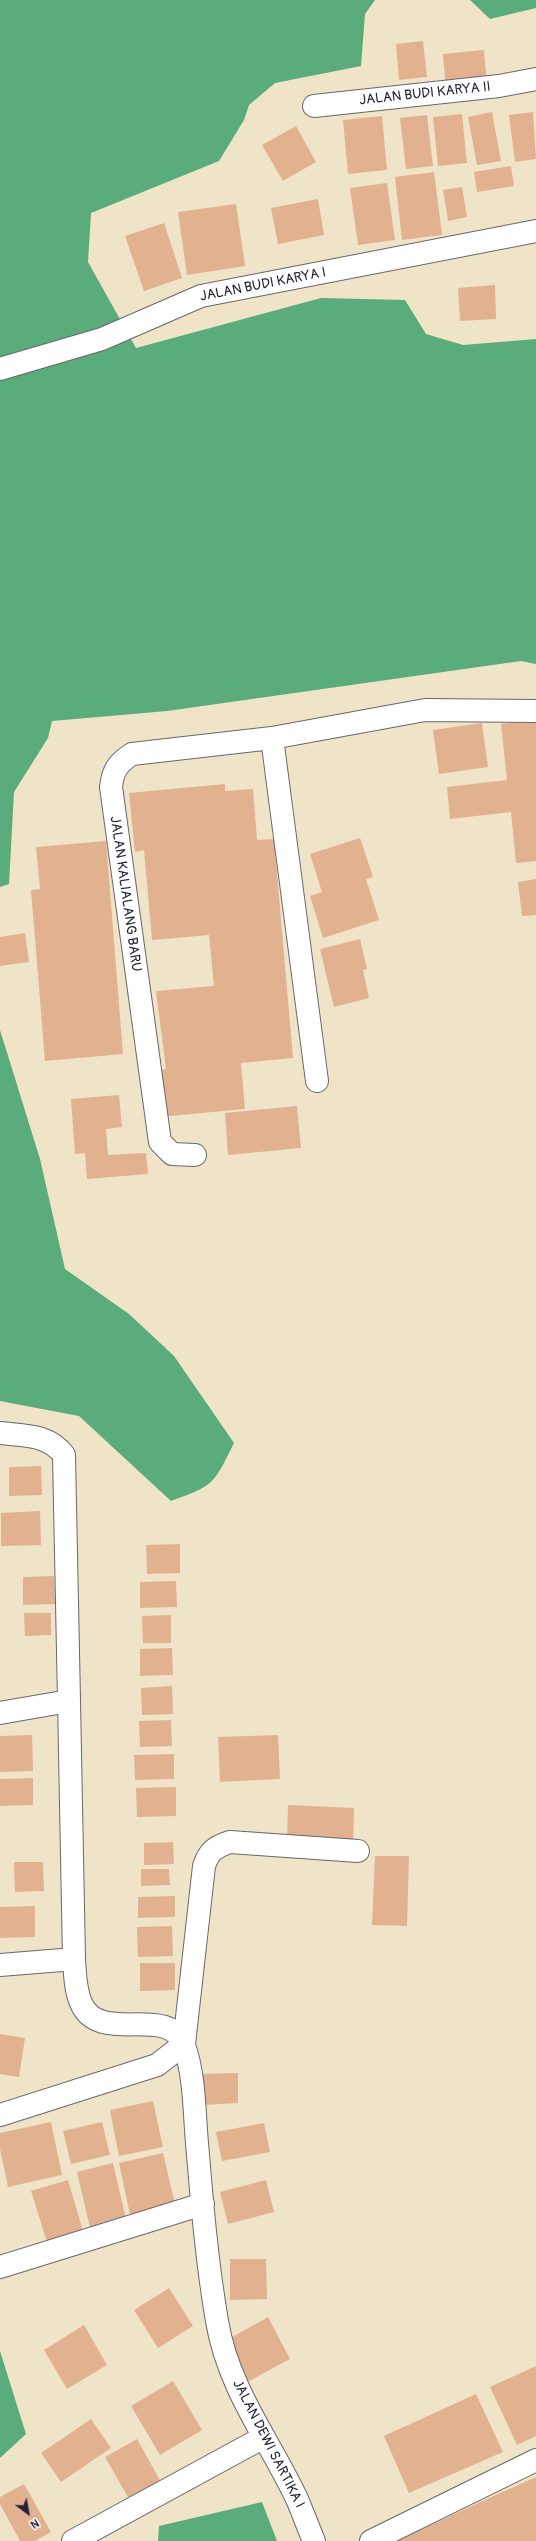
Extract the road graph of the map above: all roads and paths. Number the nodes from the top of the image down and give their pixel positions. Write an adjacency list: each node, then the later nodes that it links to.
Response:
1 (536, 79): 2 (street, JALAN BUDI KARYA II)
2 (314, 106)
3 (536, 231): 4 (street, JALAN BUDI KARYA I)
4 (0, 369)
5 (536, 711): 6 (street, JALAN KALIALANG BARU)
6 (272, 738): 7 (street); 8 (street, JALAN KALIALANG BARU)
7 (317, 1081)
8 (195, 1155)
9 (0, 1433): 10 (street)
10 (70, 1701): 11 (street); 13 (street)
11 (0, 1713)
12 (358, 1851): 15 (street)
13 (74, 1959): 14 (street); 15 (street)
14 (0, 1965)
15 (184, 2044): 16 (street); 17 (street, JALAN DEWI SARTIKA I)
16 (0, 2115)
17 (202, 2204): 18 (street); 19 (street, JALAN DEWI SARTIKA I)
18 (0, 2267)
19 (264, 2437): 21 (street); 22 (street, JALAN DEWI SARTIKA I)
20 (536, 2460): 23 (street)
21 (73, 2541)
22 (314, 2541)
23 (371, 2541)

